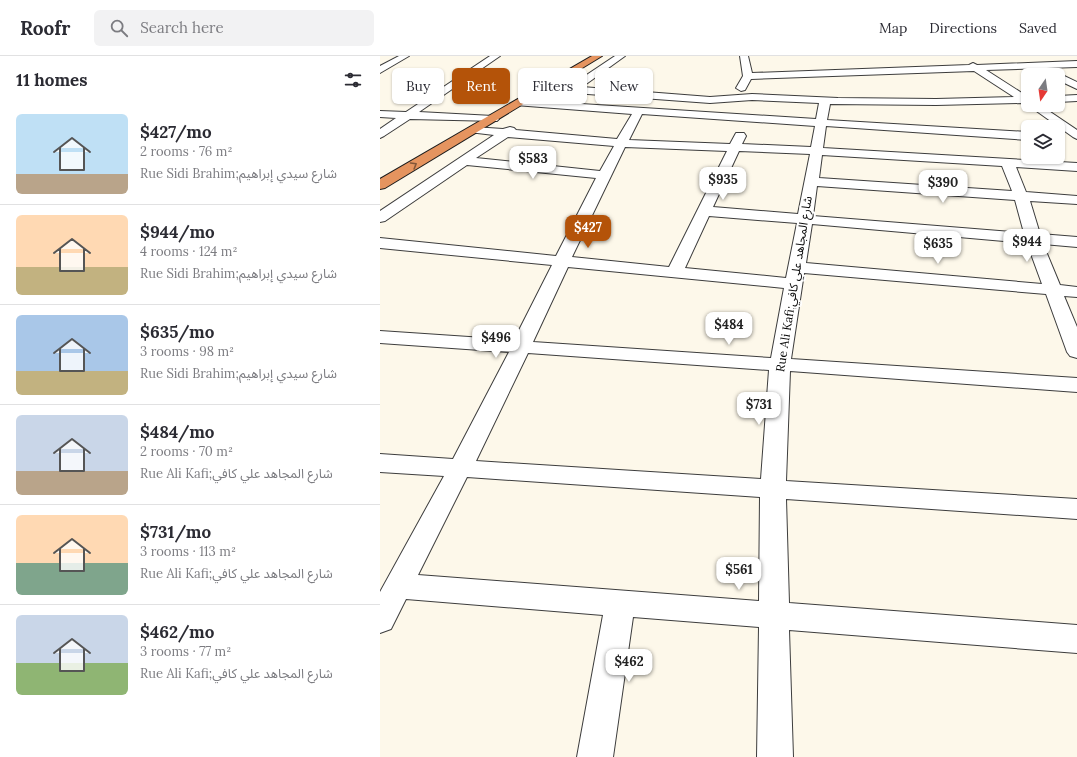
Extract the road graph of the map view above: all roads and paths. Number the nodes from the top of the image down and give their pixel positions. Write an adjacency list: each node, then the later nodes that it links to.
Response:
1 (405, 56): 18 (street)
2 (496, 56): 47 (street)
3 (581, 56): 14 (highway)
4 (598, 56): 15 (highway)
5 (621, 56): 16 (street)
6 (744, 56): 21 (street)
7 (1023, 56): 12 (street)
8 (965, 60): 13 (street)
9 (885, 61): 19 (street)
10 (815, 62): 20 (street)
11 (1077, 64): 12 (street)
12 (1039, 65): 13 (street); 17 (street)
13 (976, 67): 19 (street); 30 (street)
14 (558, 68)
15 (578, 68)
16 (603, 68)
17 (1045, 68)
18 (380, 70)
19 (896, 70): 20 (street); 23 (street)
20 (825, 73): 21 (street); 26 (street)
21 (748, 76): 31 (street)
22 (1065, 79): 24 (street)
23 (907, 80)
24 (1077, 86)
25 (518, 90): 27 (highway)
26 (833, 92): 31 (street); 34 (street); 34 (street); 53 (street, Rue Ali Kafi;شارع المجاهد علي كافي)
27 (512, 93)
28 (924, 94): 35 (street)
29 (653, 96): 31 (street)
30 (1021, 97)
31 (733, 98): 48 (street)
32 (1077, 98): 33 (street)
33 (1065, 99)
34 (850, 101): 35 (street)
35 (936, 102): 39 (street); 40 (street)
36 (518, 103): 50 (highway)
37 (528, 104): 41 (street)
38 (551, 104): 41 (street)
39 (1021, 104)
40 (1021, 104)
41 (548, 106): 43 (street); 46 (street)
42 (488, 107): 49 (highway)
43 (638, 112): 48 (street); 62 (street)
44 (1043, 112): 58 (street)
45 (380, 114): 47 (street)
46 (536, 114)
47 (407, 115): 49 (street); 57 (street)
48 (720, 117): 51 (street)
49 (470, 118): 50 (street); 54 (highway)
50 (493, 119): 55 (highway)
51 (748, 119): 53 (street); 63 (street)
52 (523, 122): 56 (street)
53 (821, 123): 59 (street); 64 (street, Rue Ali Kafi;شارع المجاهد علي كافي)
54 (455, 127)
55 (473, 130): 56 (street); 70 (highway, one-way to 55)
56 (505, 133): 62 (street); 65 (street)
57 (380, 134)
58 (1077, 135)
59 (1021, 136)
60 (1065, 138): 61 (street)
61 (1077, 139)
62 (621, 143): 63 (street); 68 (street)
63 (735, 149): 64 (street); 73 (street)
64 (817, 151): 66 (street); 69 (street, Rue Ali Kafi;شارع المجاهد علي كافي)
65 (464, 161): 68 (street); 74 (street)
66 (1007, 162): 67 (street); 71 (street)
67 (1077, 167)
68 (605, 174): 79 (street)
69 (811, 182): 71 (street); 75 (street, Rue Ali Kafi;شارع المجاهد علي كافي)
70 (380, 185)
71 (1021, 196): 72 (street); 76 (street)
72 (1077, 200)
73 (704, 211): 75 (street); 80 (street)
74 (380, 218)
75 (805, 219): 76 (street); 81 (street, Rue Ali Kafi;شارع المجاهد علي كافي)
76 (1033, 238): 77 (street); 82 (street)
77 (1077, 242)
78 (380, 243): 79 (street)
79 (562, 261): 80 (street); 85 (street)
80 (675, 272): 81 (street)
81 (795, 275): 82 (street); 87 (street, Rue Ali Kafi;شارع المجاهد علي كافي)
82 (1052, 290): 83 (street); 86 (street)
83 (1077, 292)
84 (380, 337): 85 (street)
85 (521, 346): 87 (street); 90 (street)
86 (1077, 352)
87 (780, 366): 88 (street); 91 (street, Rue Ali Kafi;شارع المجاهد علي كافي)
88 (1077, 386)
89 (380, 463): 90 (street)
90 (459, 468): 91 (street); 93 (street)
91 (773, 489): 92 (street); 95 (street, Rue Ali Kafi;شارع المجاهد علي كافي)
92 (1077, 508)
93 (398, 586): 94 (street); 96 (street)
94 (620, 603): 95 (street); 98 (street)
95 (774, 615): 97 (street); 99 (street, Rue Ali Kafi;شارع المجاهد علي كافي)
96 (380, 620)
97 (1077, 639)
98 (595, 757)
99 (775, 757)

